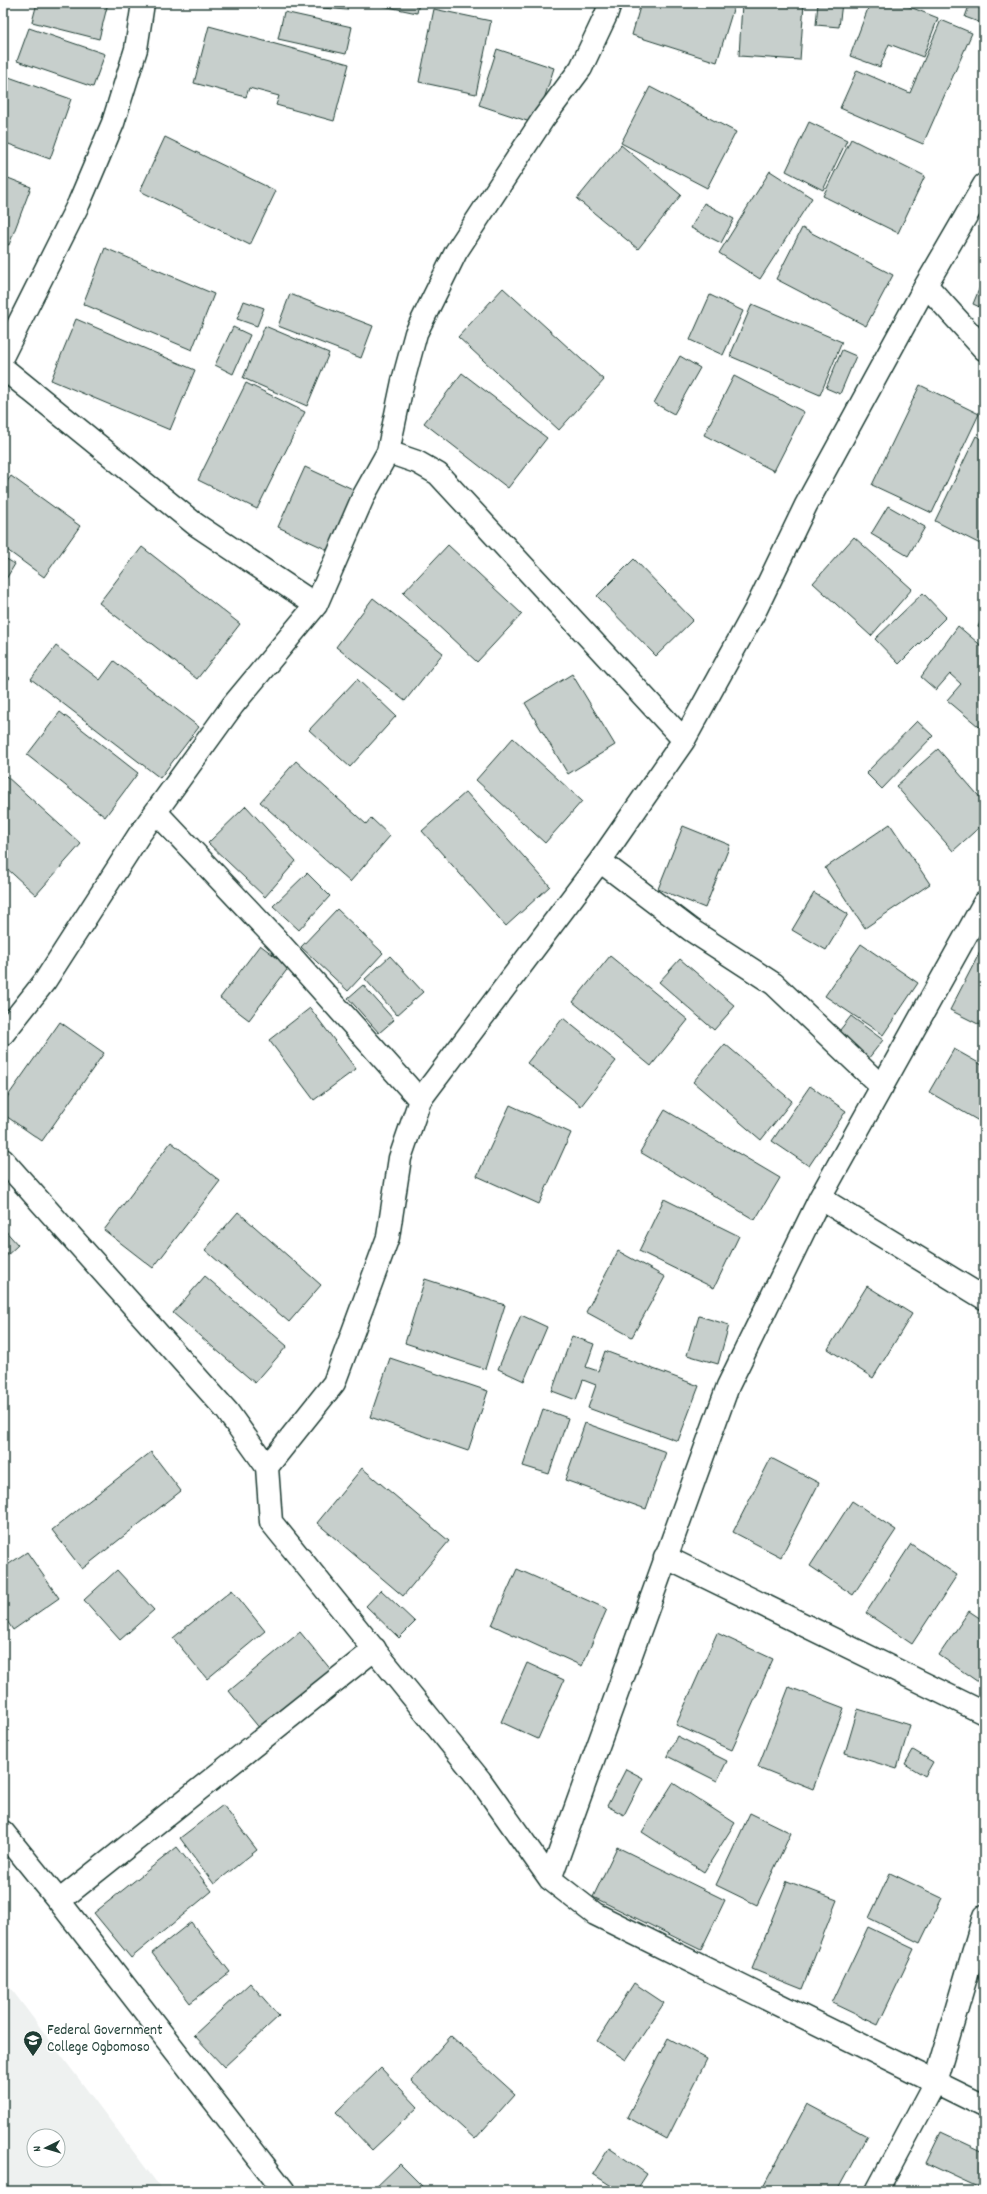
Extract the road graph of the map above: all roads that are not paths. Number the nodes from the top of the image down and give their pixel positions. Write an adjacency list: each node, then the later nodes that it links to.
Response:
1 (143, 3): 6 (street)
2 (610, 3): 8 (street)
3 (984, 185): 4 (street)
4 (926, 285): 5 (street); 10 (street)
5 (984, 349)
6 (3, 355)
7 (3, 368): 9 (street)
8 (388, 452): 9 (street); 10 (street)
9 (316, 605): 11 (street)
10 (684, 740): 12 (street)
11 (156, 812): 14 (street); 16 (street)
12 (600, 861): 15 (street); 16 (street)
13 (984, 903): 15 (street)
14 (3, 1034)
15 (882, 1087): 18 (street)
16 (420, 1100): 20 (street)
17 (3, 1160): 20 (street)
18 (820, 1198): 19 (street); 21 (street)
19 (984, 1298)
20 (267, 1468): 22 (street)
21 (665, 1557): 23 (street); 25 (street)
22 (375, 1649): 25 (street); 26 (street)
23 (984, 1713)
24 (3, 1832): 26 (street)
25 (550, 1879): 28 (street)
26 (59, 1901): 30 (street)
27 (984, 1916): 28 (street)
28 (935, 2082): 29 (street); 31 (street)
29 (984, 2106)
30 (284, 2191)
31 (877, 2191)

